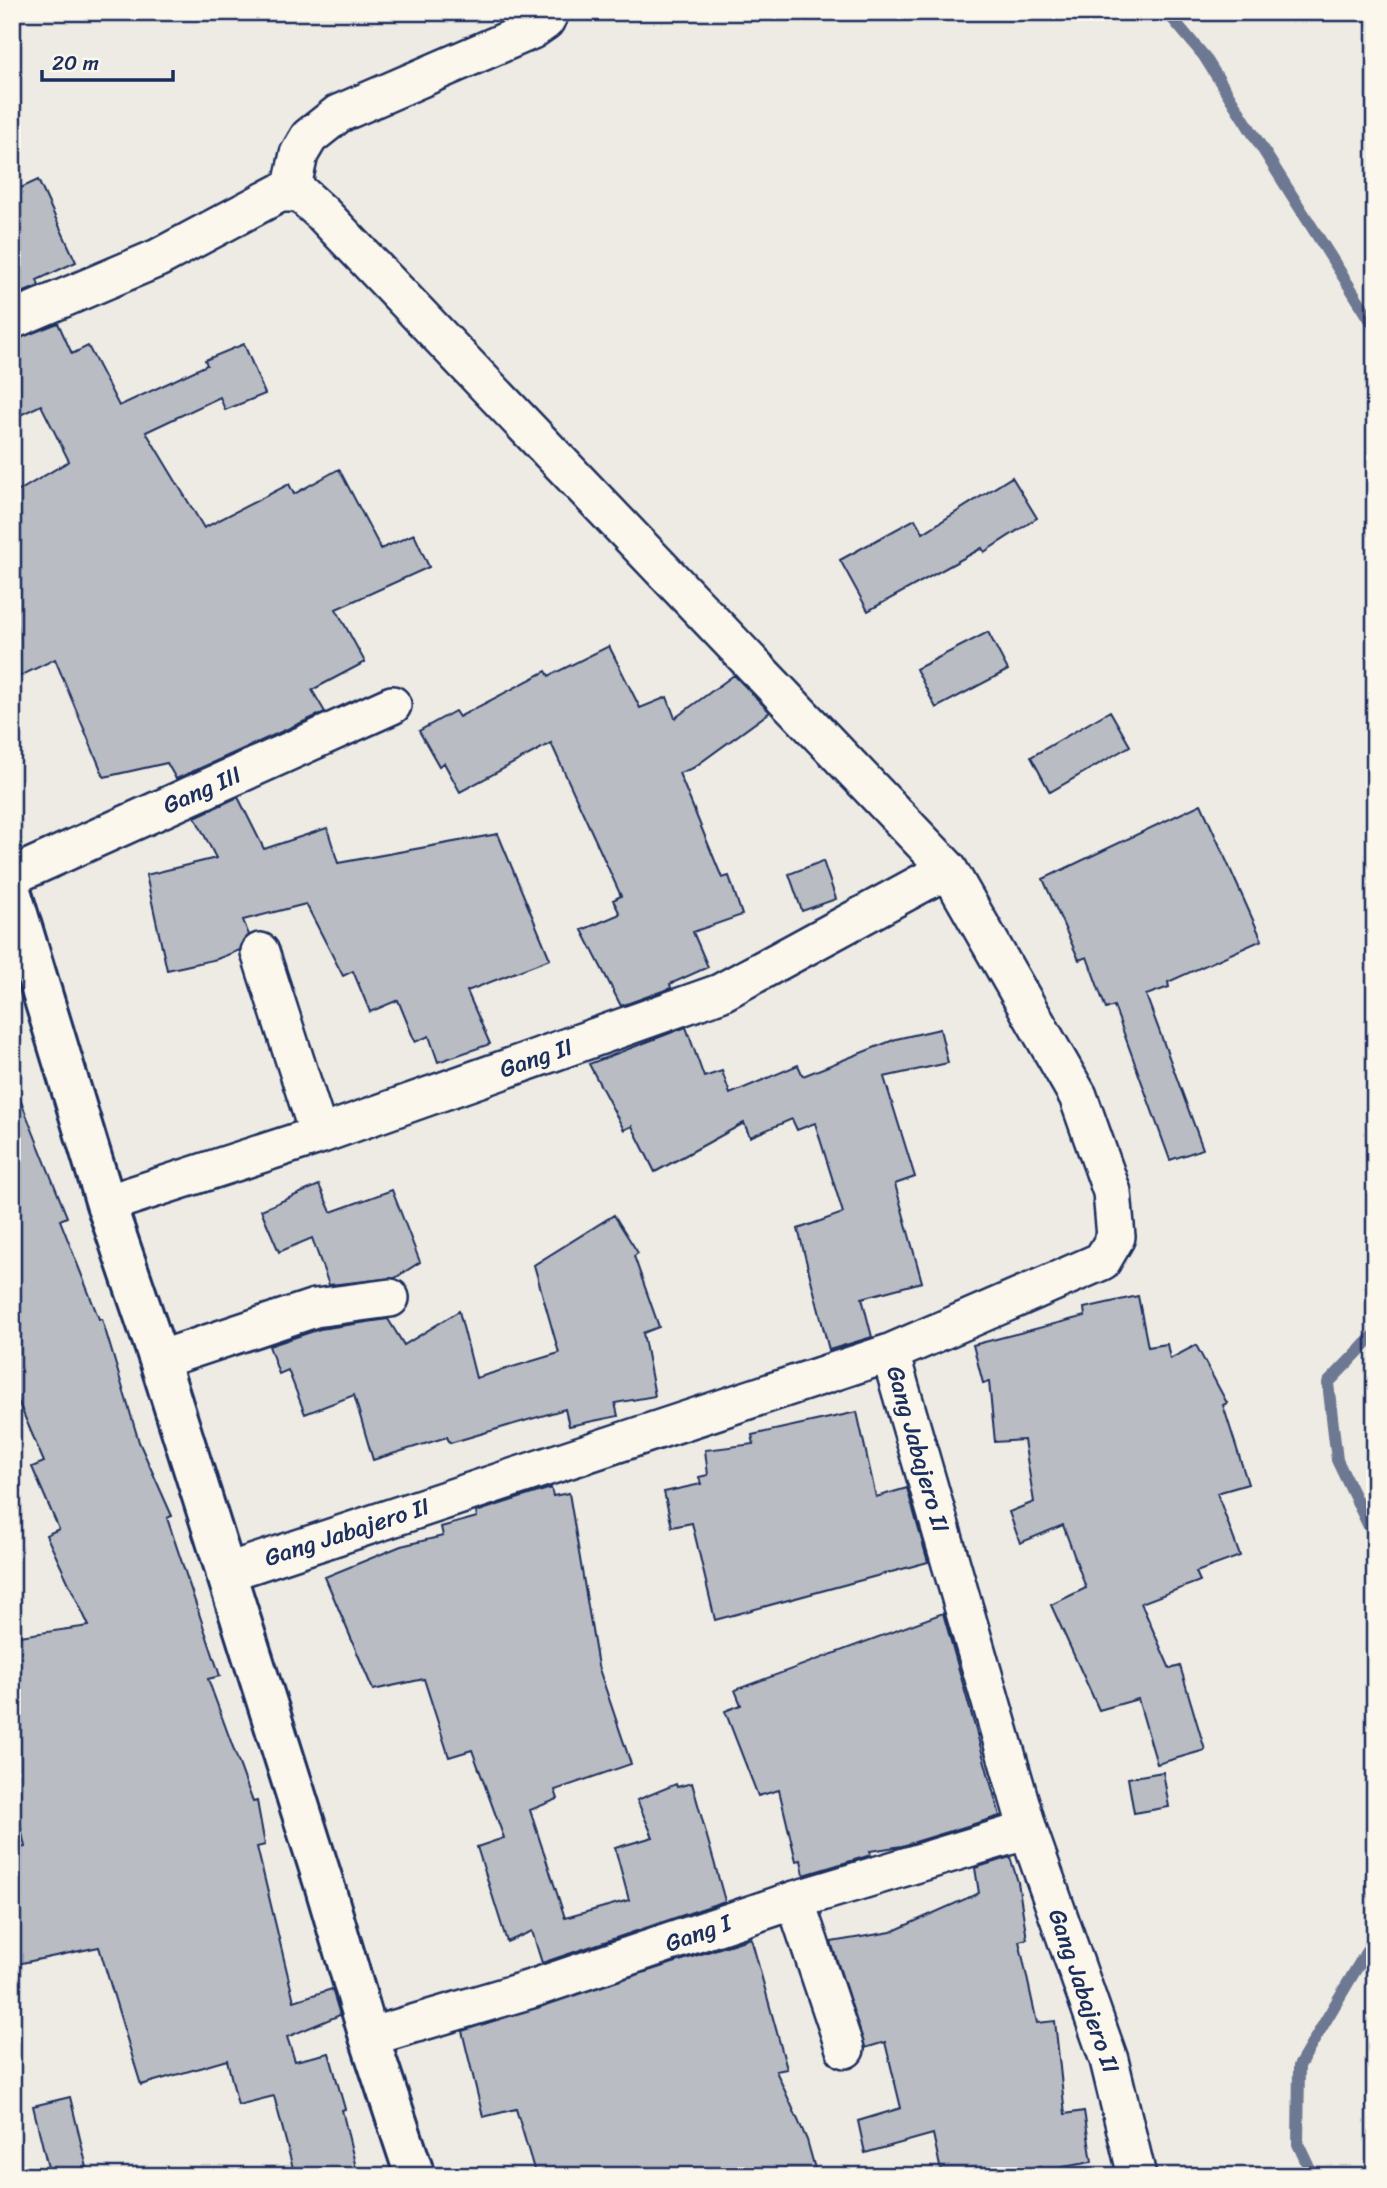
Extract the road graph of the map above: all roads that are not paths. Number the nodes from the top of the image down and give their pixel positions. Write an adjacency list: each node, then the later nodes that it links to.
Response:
1 (551, 12): 2 (street)
2 (291, 191): 3 (street); 5 (street)
3 (12, 320)
4 (392, 705): 6 (street, Gang III)
5 (948, 869): 9 (street, Gang II); 12 (street)
6 (12, 876)
7 (12, 894): 10 (street)
8 (260, 952): 9 (street)
9 (319, 1135): 10 (street, Gang II)
10 (106, 1204): 13 (street)
11 (390, 1298): 13 (street)
12 (890, 1353): 14 (street, Gang Jabajero II); 15 (street, Gang Jabajero II)
13 (159, 1360): 14 (street)
14 (225, 1573): 17 (street)
15 (1028, 1830): 16 (street, Gang I); 20 (street, Gang Jabajero II)
16 (795, 1900): 17 (street, Gang I); 18 (street)
17 (369, 2036): 19 (street)
18 (845, 2049)
19 (415, 2176)
20 (1137, 2176)

